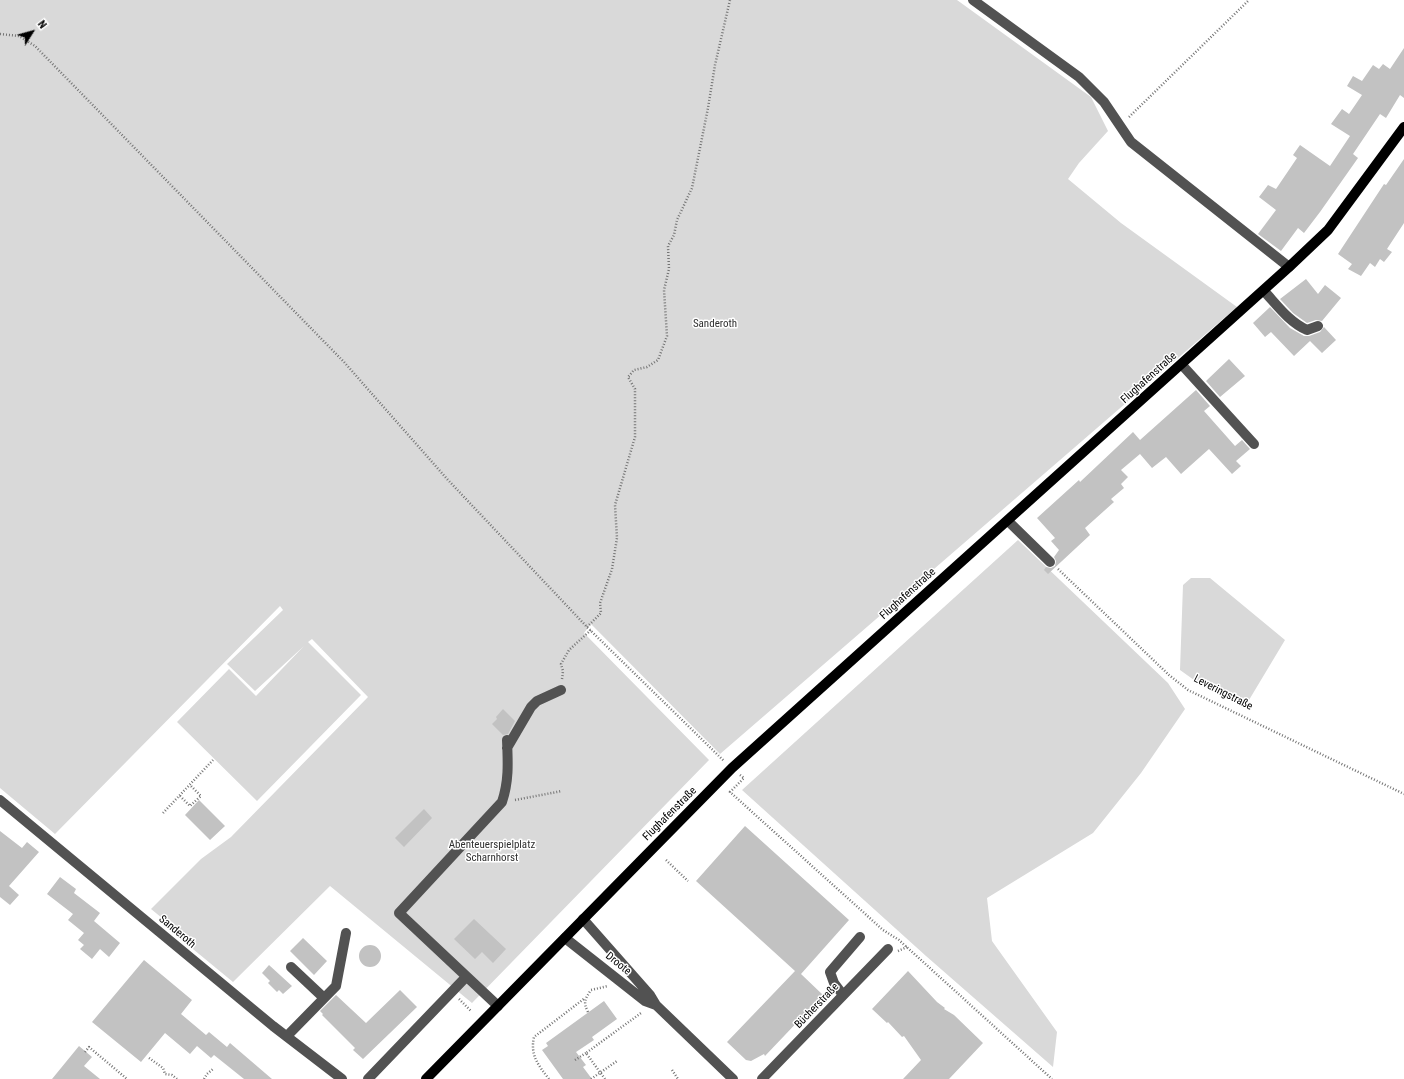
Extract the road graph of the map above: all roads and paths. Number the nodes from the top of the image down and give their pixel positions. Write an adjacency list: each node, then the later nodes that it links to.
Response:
1 (730, 0): 14 (path)
2 (973, 0): 5 (street)
3 (1249, 0): 5 (path)
4 (0, 34): 14 (path)
5 (1120, 126): 7 (street)
6 (1404, 127): 7 (main road, Flughafenstraße)
7 (1290, 267): 8 (main road, Flughafenstraße)
8 (1264, 291): 9 (street); 10 (main road, Flughafenstraße)
9 (1318, 326)
10 (1182, 365): 11 (street); 12 (main road, Flughafenstraße)
11 (1254, 444)
12 (1008, 521): 13 (street); 19 (main road, Flughafenstraße)
13 (1050, 562): 23 (path, Leveringstraße)
14 (587, 626): 15 (path)
15 (591, 630): 16 (path); 19 (path)
16 (563, 671)
17 (561, 690): 25 (street)
18 (213, 760): 20 (path)
19 (732, 768): 30 (main road, Flughafenstraße)
20 (190, 785): 24 (path); 24 (path)
21 (562, 791): 25 (path)
22 (730, 792): 68 (path)
23 (1404, 794)
24 (180, 796): 27 (path)
25 (502, 802): 36 (street)
26 (1, 804): 47 (street, Sanderoth)
27 (163, 813)
28 (666, 860): 29 (path)
29 (688, 881)
30 (583, 919): 33 (main road, Flughafenstraße); 42 (street, Droote)
31 (346, 933): 40 (street)
32 (860, 937): 39 (street)
33 (565, 938): 42 (street, Droote); 43 (main road, Flughafenstraße)
34 (888, 949): 39 (street, Bücherstraße)
35 (291, 967): 40 (street)
36 (466, 977): 38 (street); 43 (street)
37 (608, 986): 41 (path)
38 (452, 993): 44 (path); 60 (street)
39 (844, 995): 67 (street, Bücherstraße)
40 (324, 998): 47 (street)
41 (585, 998): 45 (path); 62 (path)
42 (656, 1005): 66 (street, Droote)
43 (498, 1006): 61 (main road, Flughafenstraße)
44 (471, 1011)
45 (588, 1012)
46 (641, 1013): 49 (path)
47 (287, 1036): 59 (street, Sanderoth)
48 (85, 1052): 56 (path)
49 (586, 1053): 51 (path); 55 (path)
50 (149, 1058): 57 (path)
51 (575, 1060)
52 (617, 1061): 55 (path)
53 (213, 1069): 58 (path)
54 (672, 1070): 65 (path)
55 (601, 1073): 63 (path); 64 (path)
56 (126, 1079)
57 (177, 1079)
58 (204, 1079)
59 (342, 1079)
60 (368, 1079)
61 (426, 1079)
62 (549, 1079)
63 (591, 1079)
64 (605, 1079)
65 (678, 1079)
66 (733, 1079)
67 (762, 1079)
68 (1052, 1079)

